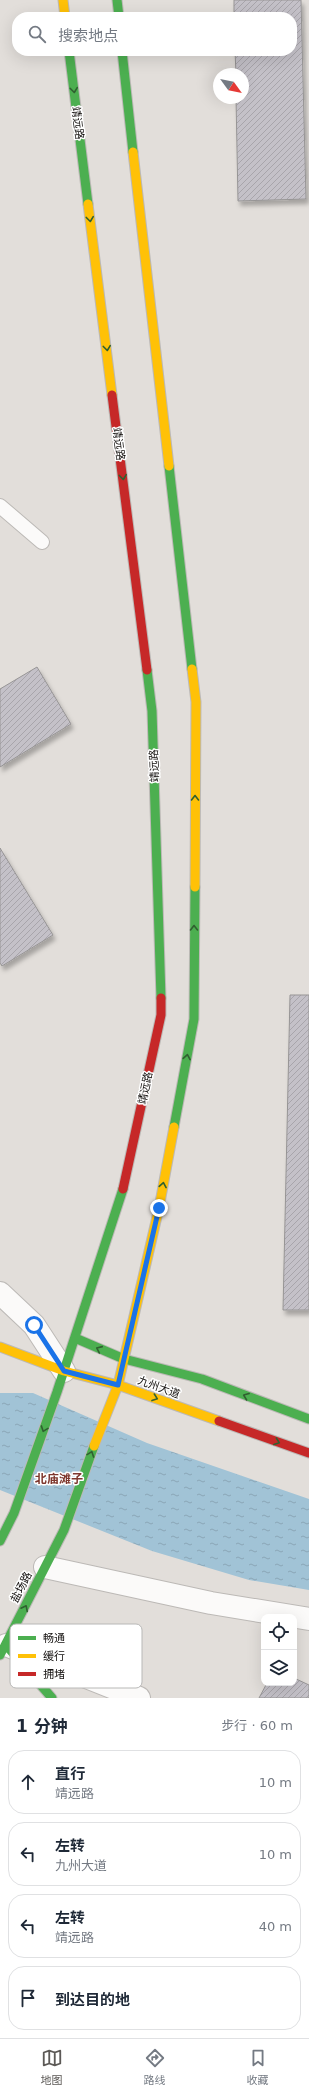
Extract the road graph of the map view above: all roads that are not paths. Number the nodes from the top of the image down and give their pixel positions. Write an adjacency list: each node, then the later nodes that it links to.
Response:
1 (63, 0): 3 (main road)
2 (117, 0): 4 (main road)
3 (64, 12)
4 (118, 12)
5 (70, 56): 10 (main road, 靖远路, one-way to 10)
6 (123, 56): 12 (main road, one-way to 6)
7 (0, 506): 8 (lane)
8 (42, 542)
9 (0, 1293): 13 (street)
10 (75, 1338): 12 (main road, one-way to 10); 13 (main road, 靖远路)
11 (0, 1347): 13 (main road, 九州大道)
12 (124, 1359): 14 (main road); 15 (main road, one-way to 12)
13 (64, 1371): 14 (main road, 九州大道); 17 (main road, 靖远路, one-way to 17)
14 (118, 1385): 16 (main road, 九州大道, one-way to 16); 18 (main road, 盐场路, one-way to 14)
15 (309, 1419)
16 (309, 1453)
17 (0, 1542)
18 (45, 1567): 19 (street); 20 (main road, 盐场路, one-way to 18)
19 (309, 1619)
20 (16, 1624)
21 (10, 1636): 22 (main road, 盐场路, one-way to 21)
22 (3, 1650)
23 (42, 1688): 25 (main road)
24 (111, 1688): 26 (street)
25 (52, 1698)
26 (139, 1698)

